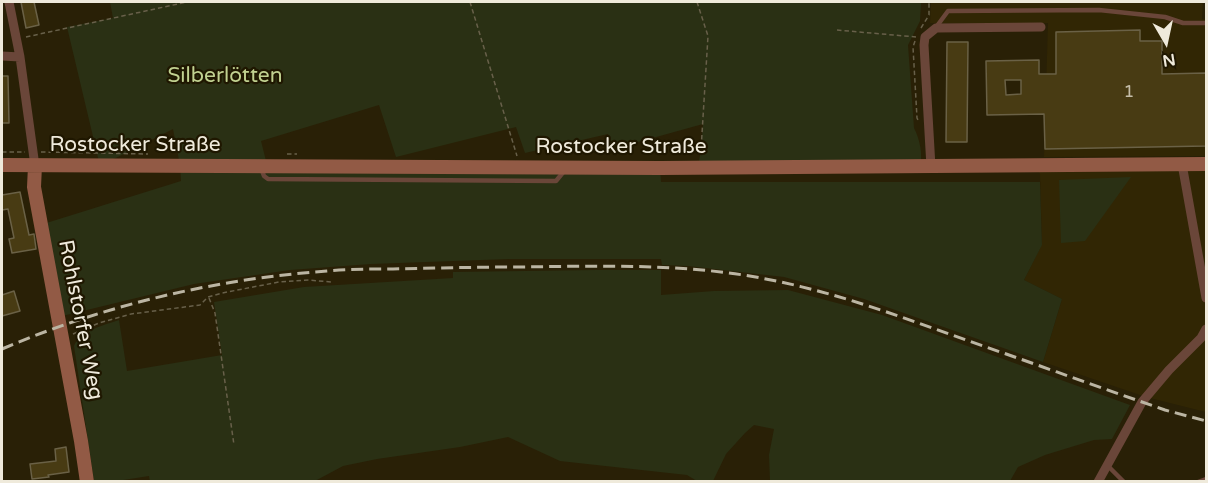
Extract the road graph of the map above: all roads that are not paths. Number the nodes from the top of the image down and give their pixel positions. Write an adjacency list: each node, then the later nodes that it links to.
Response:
1 (9, 2): 12 (street)
2 (1017, 2): 5 (lane)
3 (1029, 2): 6 (lane)
4 (1099, 2): 7 (lane)
5 (1017, 9): 6 (lane); 10 (lane)
6 (1027, 9): 7 (lane)
7 (1099, 10): 8 (lane)
8 (1206, 23)
9 (1041, 27): 10 (street)
10 (936, 28): 18 (street)
11 (2, 57): 12 (street)
12 (20, 57): 17 (street)
13 (1182, 164): 14 (street, Rostocker Straße); 18 (street, Rostocker Straße); 20 (street)
14 (1206, 164)
15 (2, 165): 17 (street, Rostocker Straße)
16 (260, 165): 17 (street, Rostocker Straße); 19 (street, Rostocker Straße); 19 (lane)
17 (35, 166): 25 (street, Rohlstorfer Weg)
18 (931, 167): 19 (street, Rostocker Straße)
19 (568, 168)
20 (1206, 298)
21 (1205, 336): 22 (street)
22 (1107, 465): 24 (street); 26 (lane)
23 (1206, 479): 27 (lane)
24 (1099, 480)
25 (87, 482)
26 (1124, 482)
27 (1198, 482)

